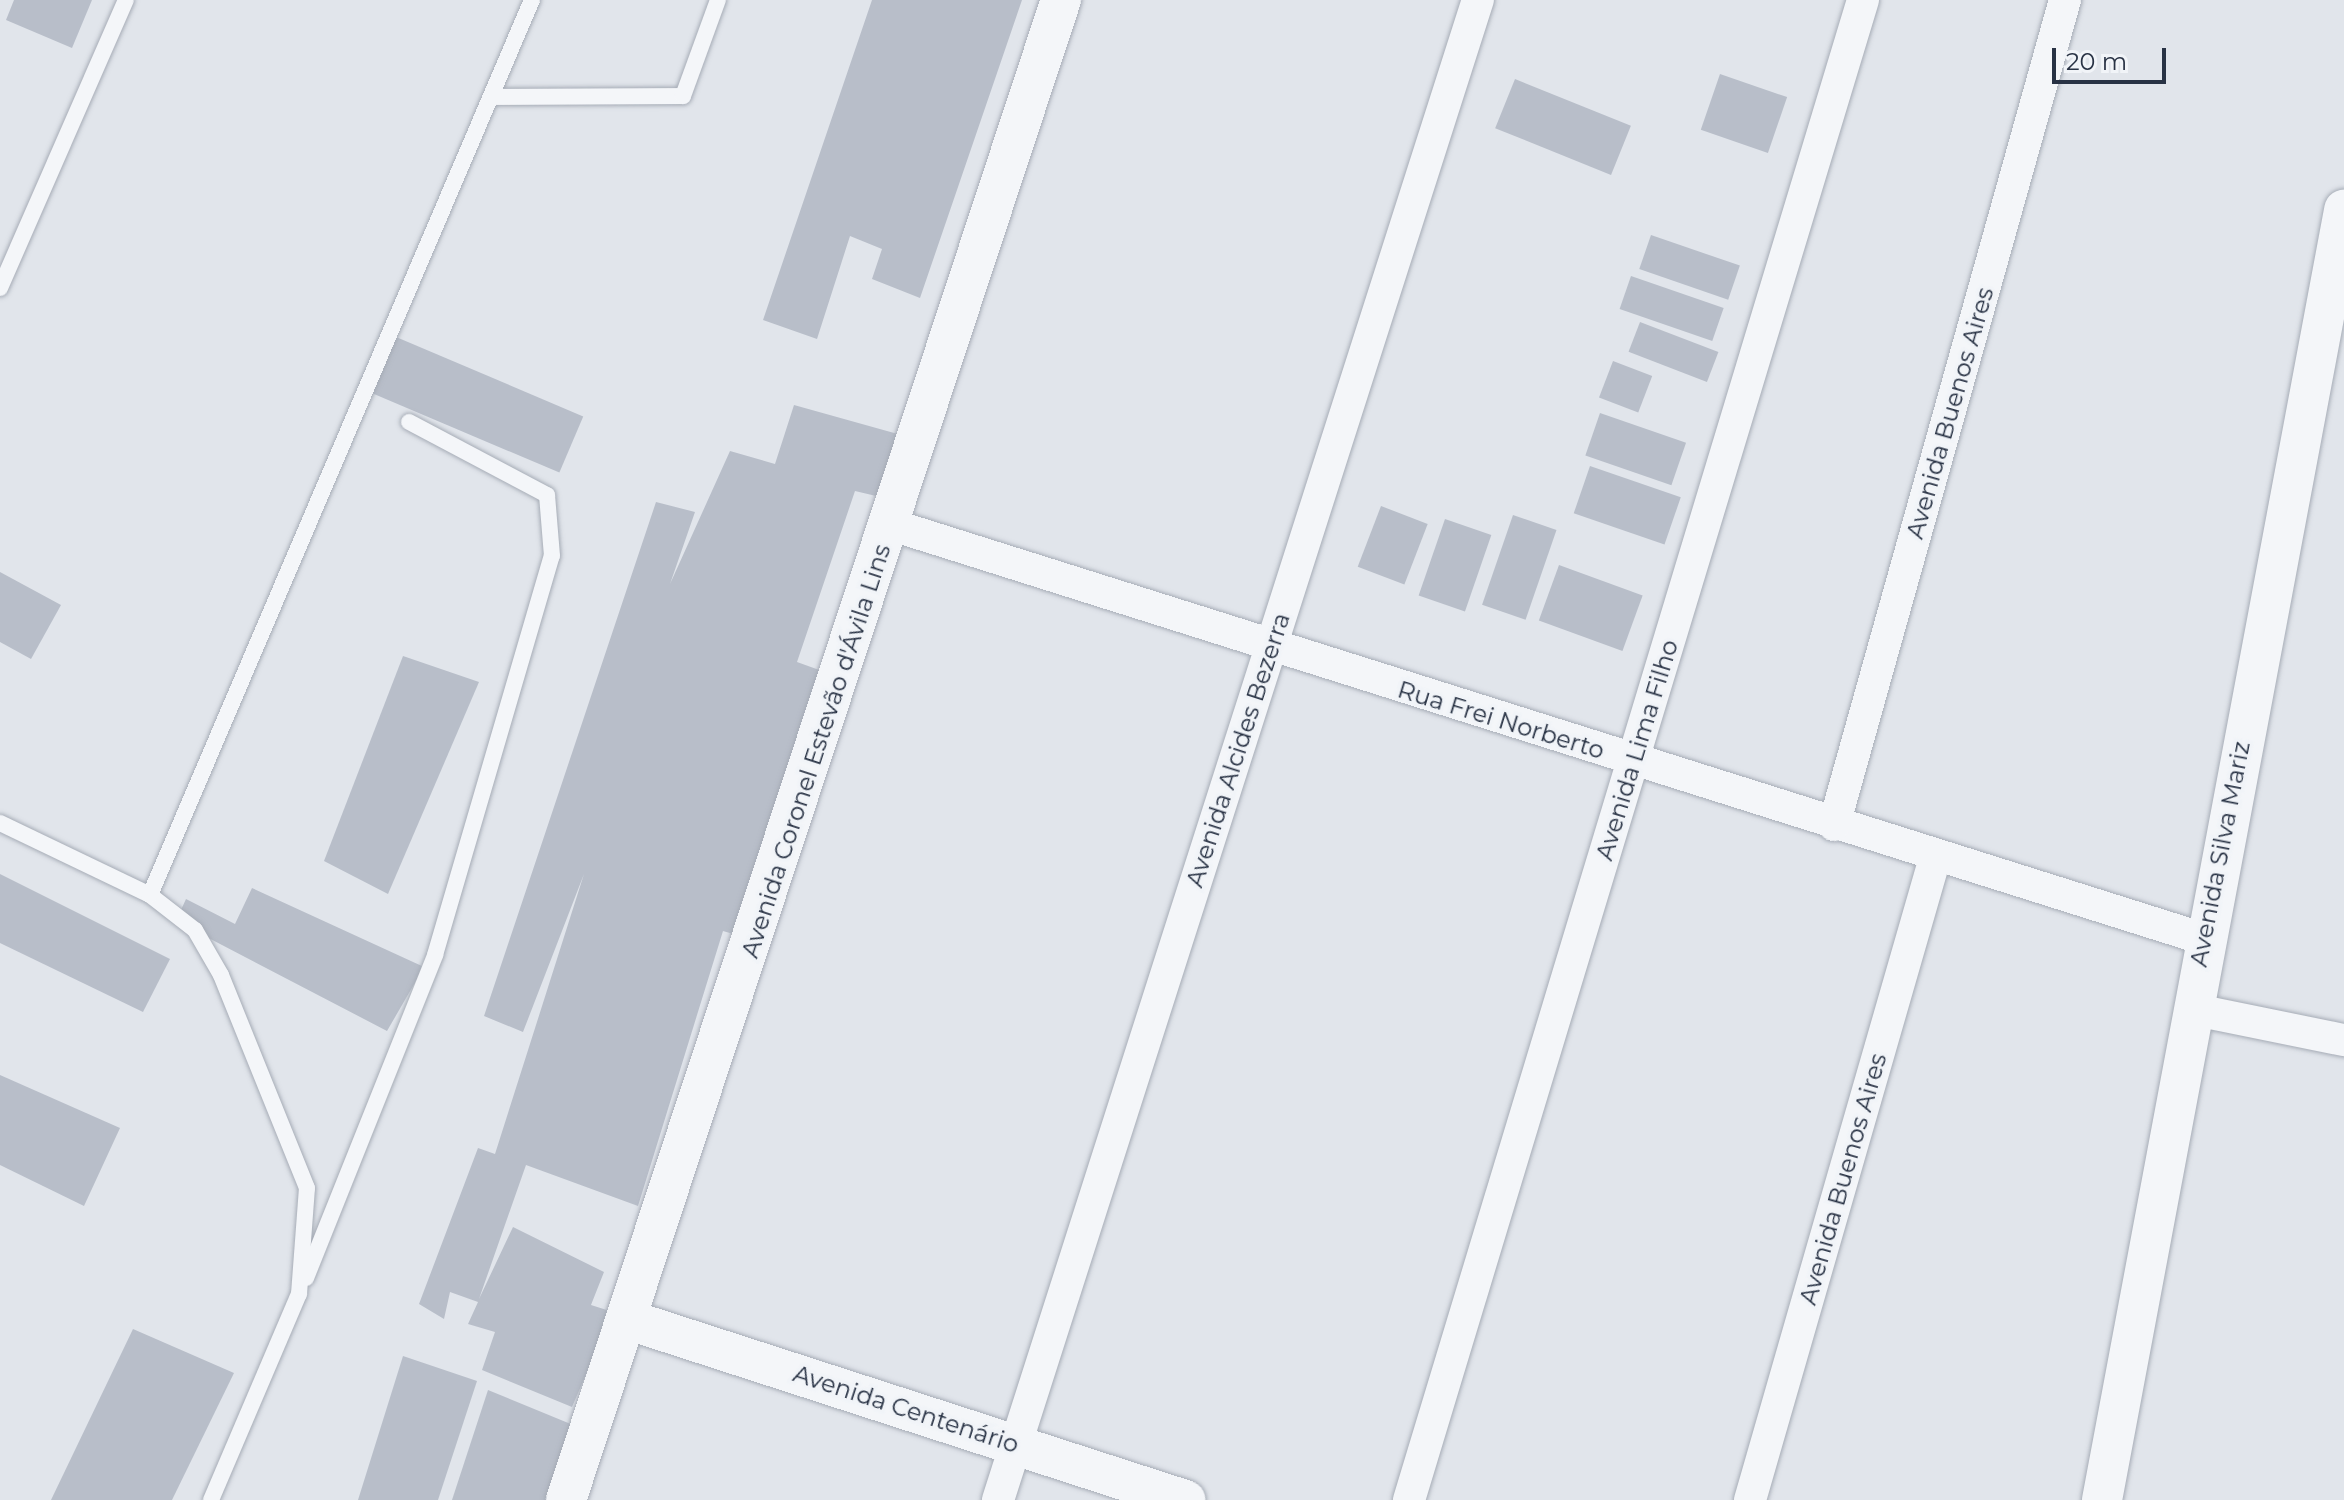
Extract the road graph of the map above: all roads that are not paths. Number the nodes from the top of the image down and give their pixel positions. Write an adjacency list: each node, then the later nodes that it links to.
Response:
1 (126, 0): 10 (lane)
2 (532, 0): 8 (lane)
3 (718, 0): 8 (lane)
4 (1061, 0): 12 (street, Avenida Coronel Estevão d'Ávila Lins)
5 (1478, 0): 13 (street, Avenida Alcides Bezerra)
6 (1863, 0): 14 (street, Avenida Lima Filho)
7 (2065, 0): 16 (street, Avenida Buenos Aires)
8 (494, 97): 18 (lane)
9 (2344, 210): 19 (street, Avenida Silva Mariz)
10 (0, 288)
11 (409, 422): 22 (lane)
12 (892, 525): 13 (street, Rua Frei Norberto); 23 (street, Avenida Coronel Estevão d'Ávila Lins)
13 (1270, 649): 14 (street, Rua Frei Norberto); 24 (street, Avenida Alcides Bezerra)
14 (1634, 761): 16 (street, Rua Frei Norberto); 29 (street, Avenida Lima Filho)
15 (0, 823): 18 (lane)
16 (1834, 825): 17 (street, Rua Frei Norberto)
17 (1935, 858): 19 (street, Rua Frei Norberto); 30 (street, Avenida Buenos Aires)
18 (150, 895): 22 (lane)
19 (2204, 939): 20 (street, Avenida Silva Mariz)
20 (2191, 1009): 21 (street); 31 (street, Avenida Silva Mariz)
21 (2344, 1040)
22 (299, 1294): 25 (lane)
23 (626, 1319): 24 (street, Avenida Centenário); 26 (street, Avenida Coronel Estevão d'Ávila Lins)
24 (1015, 1444): 27 (street, Avenida Alcides Bezerra); 28 (street, Avenida Centenário)
25 (211, 1500)
26 (566, 1500)
27 (998, 1500)
28 (1185, 1500)
29 (1409, 1500)
30 (1750, 1500)
31 (2102, 1500)

